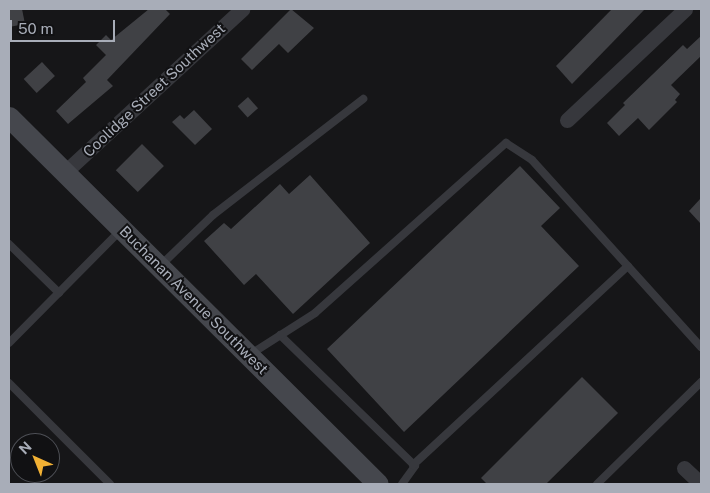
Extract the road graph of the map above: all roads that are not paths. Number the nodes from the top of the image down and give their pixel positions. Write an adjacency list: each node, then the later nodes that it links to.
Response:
1 (242, 9): 6 (street, Coolidge Street Southwest)
2 (685, 9): 5 (street)
3 (363, 99): 9 (lane)
4 (9, 118): 6 (street, Buchanan Avenue Southwest)
5 (567, 120)
6 (65, 172): 7 (street, Buchanan Avenue Southwest)
7 (122, 229): 9 (street, Buchanan Avenue Southwest); 11 (lane)
8 (9, 244): 11 (lane)
9 (159, 266): 15 (street, Buchanan Avenue Southwest)
10 (628, 266): 12 (lane); 14 (lane); 18 (lane)
11 (59, 293): 13 (lane)
12 (280, 335): 15 (lane); 18 (lane)
13 (9, 343)
14 (701, 347)
15 (249, 355): 21 (street, Buchanan Avenue Southwest)
16 (701, 382): 23 (lane)
17 (9, 383): 20 (lane)
18 (413, 465): 22 (lane)
19 (684, 468): 24 (street)
20 (110, 484)
21 (378, 484)
22 (402, 484)
23 (597, 484)
24 (701, 484)

